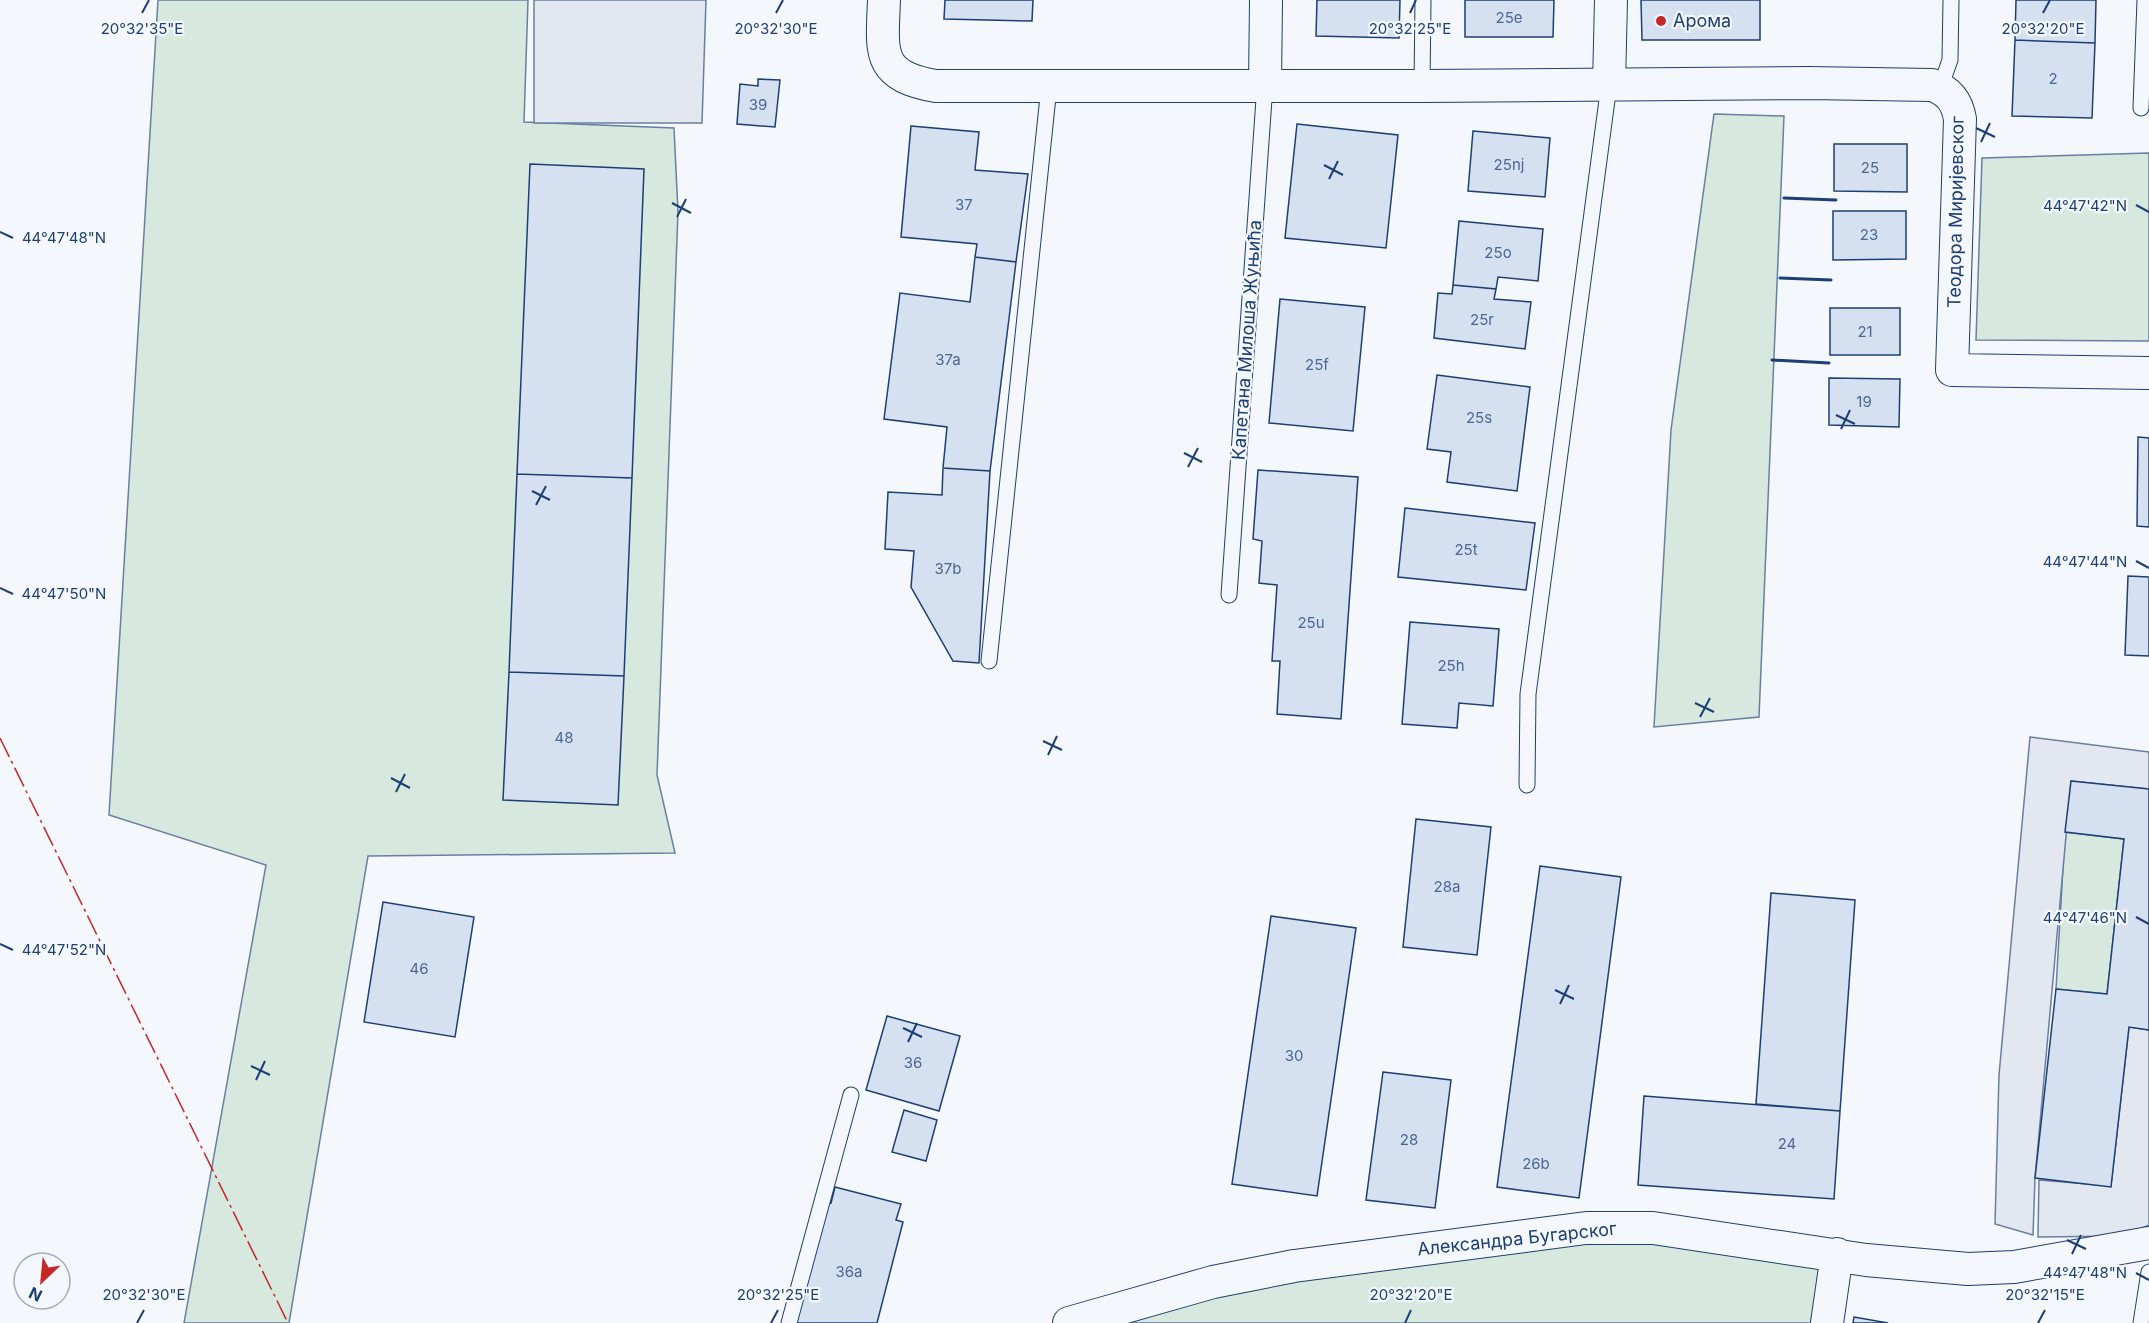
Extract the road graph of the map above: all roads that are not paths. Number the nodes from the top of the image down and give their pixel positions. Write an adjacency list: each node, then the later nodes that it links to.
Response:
1 (884, 0): 10 (street)
2 (1266, 0): 7 (street, Капетана Милоша Жуњића)
3 (1423, 0): 9 (lane)
4 (1611, 0): 8 (street)
5 (1951, 0): 11 (lane)
6 (2145, 0): 12 (lane)
7 (1265, 85): 9 (street); 10 (street); 14 (lane, Капетана Милоша Жуњића)
8 (1609, 85): 9 (street); 11 (street); 16 (lane)
9 (1422, 86)
10 (1049, 87): 15 (lane)
11 (1940, 88): 13 (street, Теодора Миријевског)
12 (2141, 108)
13 (2149, 373)
14 (1229, 595)
15 (989, 661)
16 (1527, 785)
17 (852, 1095): 21 (lane)
18 (2149, 1243): 19 (street, Александра Бугарског)
19 (1837, 1254): 22 (street, Александра Бугарског); 23 (street)
20 (2149, 1272): 24 (lane)
21 (789, 1323)
22 (1069, 1323)
23 (1827, 1323)
24 (2140, 1323)

